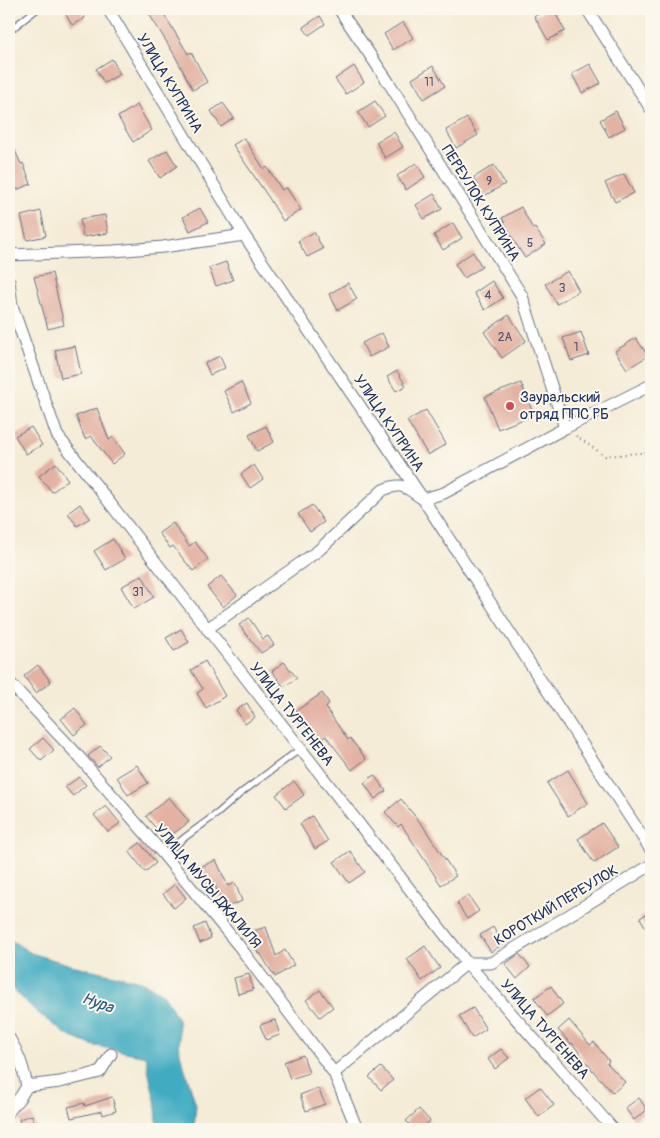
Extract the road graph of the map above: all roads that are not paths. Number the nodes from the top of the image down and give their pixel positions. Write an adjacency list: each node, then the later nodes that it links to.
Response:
1 (37, 9): 5 (lane)
2 (108, 9): 7 (street, УЛИЦА КУПРИНА)
3 (340, 9): 12 (street, ПЕРЕУЛОК КУПРИНА)
4 (588, 9): 6 (street)
5 (9, 31)
6 (651, 110)
7 (244, 235): 8 (street); 13 (street, УЛИЦА КУПРИНА)
8 (9, 255)
9 (9, 281): 10 (street, УЛИЦА ТУРГЕНЕВА)
10 (10, 307): 14 (street, УЛИЦА ТУРГЕНЕВА)
11 (651, 385): 12 (street)
12 (565, 428): 13 (street)
13 (423, 499): 14 (street); 17 (street, УЛИЦА КУПРИНА)
14 (207, 629): 16 (street, УЛИЦА ТУРГЕНЕВА)
15 (9, 682): 18 (street, УЛИЦА МУСЫ ДЖАЛИЛЯ)
16 (300, 749): 18 (lane); 20 (street, УЛИЦА ТУРГЕНЕВА)
17 (651, 850)
18 (164, 855): 23 (street, УЛИЦА МУСЫ ДЖАЛИЛЯ)
19 (651, 865): 20 (street, КОРОТКИЙ ПЕРЕУЛОК)
20 (467, 962): 23 (street); 27 (street, УЛИЦА ТУРГЕНЕВА)
21 (9, 1038): 24 (street)
22 (111, 1054): 24 (street)
23 (334, 1072): 26 (street, УЛИЦА МУСЫ ДЖАЛИЛЯ)
24 (27, 1086): 25 (street)
25 (9, 1111)
26 (358, 1129)
27 (613, 1129)

